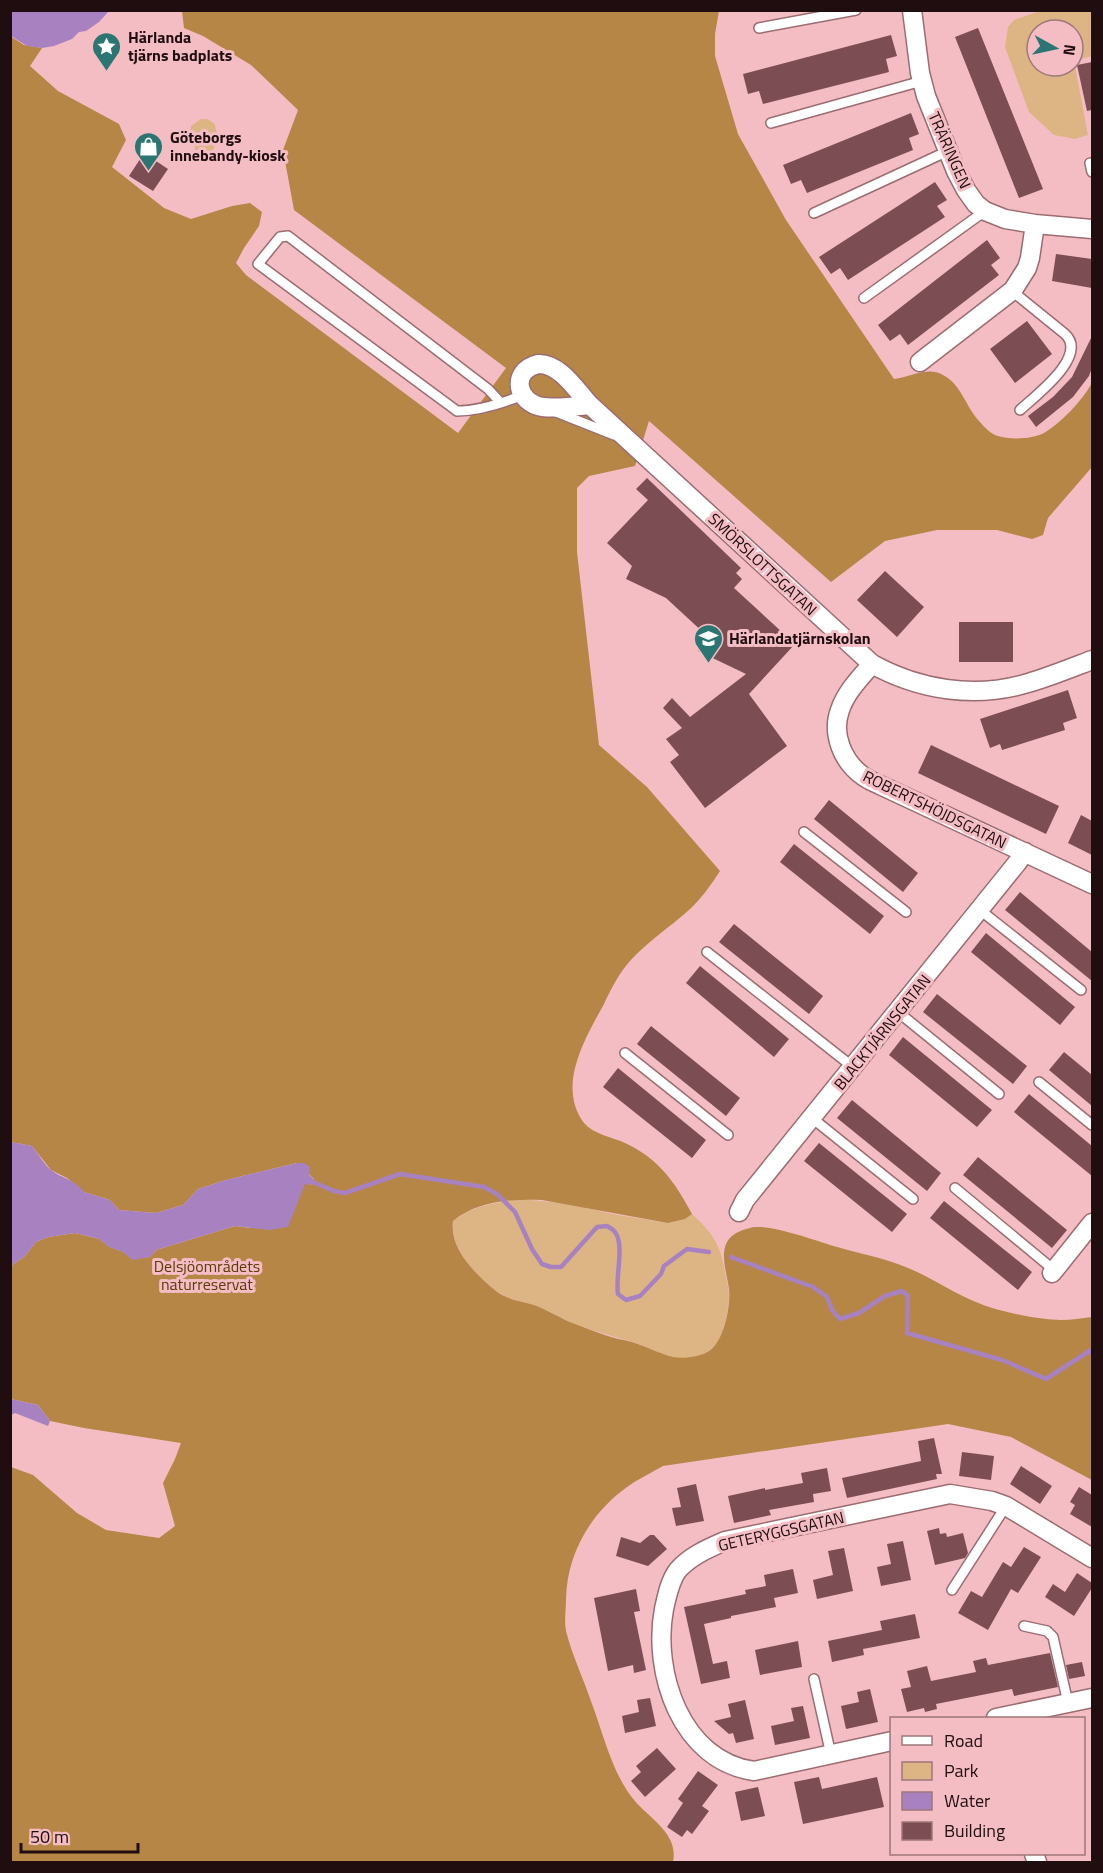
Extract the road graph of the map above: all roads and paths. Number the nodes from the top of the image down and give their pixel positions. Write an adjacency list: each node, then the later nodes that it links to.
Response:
1 (856, 10): 3 (lane)
2 (912, 10): 4 (street, TRÄRINGEN)
3 (759, 28)
4 (922, 81): 5 (lane); 6 (street, TRÄRINGEN)
5 (771, 123)
6 (948, 151): 7 (street, TRÄRINGEN); 8 (lane)
7 (985, 211): 9 (street); 12 (lane)
8 (814, 213)
9 (1035, 224): 10 (street); 11 (street)
10 (1092, 229)
11 (1012, 291): 13 (street); 18 (lane)
12 (864, 298)
13 (920, 362)
14 (522, 395): 15 (lane); 16 (street, SMÖRSLOTTSGATAN); 17 (street)
15 (501, 403): 15 (lane)
16 (590, 405): 17 (street); 19 (street, SMÖRSLOTTSGATAN)
17 (542, 407): 19 (lane)
18 (1020, 410)
19 (625, 436): 21 (street, SMÖRSLOTTSGATAN)
20 (1092, 660): 21 (street, SMÖRSLOTTSGATAN)
21 (872, 664): 23 (street, ROBERTSHÖJDSGATAN)
22 (804, 832): 26 (lane)
23 (1025, 852): 24 (street, ROBERTSHÖJDSGATAN); 25 (street, BLACKTJÄRNSGATAN)
24 (1092, 884)
25 (980, 910): 28 (lane); 29 (street, BLACKTJÄRNSGATAN)
26 (906, 912)
27 (707, 952): 31 (lane)
28 (1081, 990)
29 (898, 1011): 31 (street, BLACKTJÄRNSGATAN); 33 (lane)
30 (625, 1053): 36 (lane)
31 (853, 1067): 34 (street, BLACKTJÄRNSGATAN)
32 (1039, 1082): 35 (lane)
33 (999, 1094)
34 (812, 1118): 38 (lane); 39 (street, BLACKTJÄRNSGATAN)
35 (1092, 1125)
36 (728, 1135)
37 (955, 1188): 41 (lane)
38 (913, 1199)
39 (739, 1212)
40 (1092, 1223): 41 (street)
41 (1053, 1271)
42 (1006, 1506): 43 (street, GETERYGGSGATAN); 44 (lane); 51 (street, GETERYGGSGATAN)
43 (1092, 1558)
44 (952, 1590)
45 (1024, 1626): 48 (lane)
46 (814, 1679): 51 (lane)
47 (1092, 1698): 48 (street)
48 (1068, 1703): 49 (street)
49 (1005, 1717)
50 (890, 1741): 51 (street, GETERYGGSGATAN)
51 (831, 1755)

